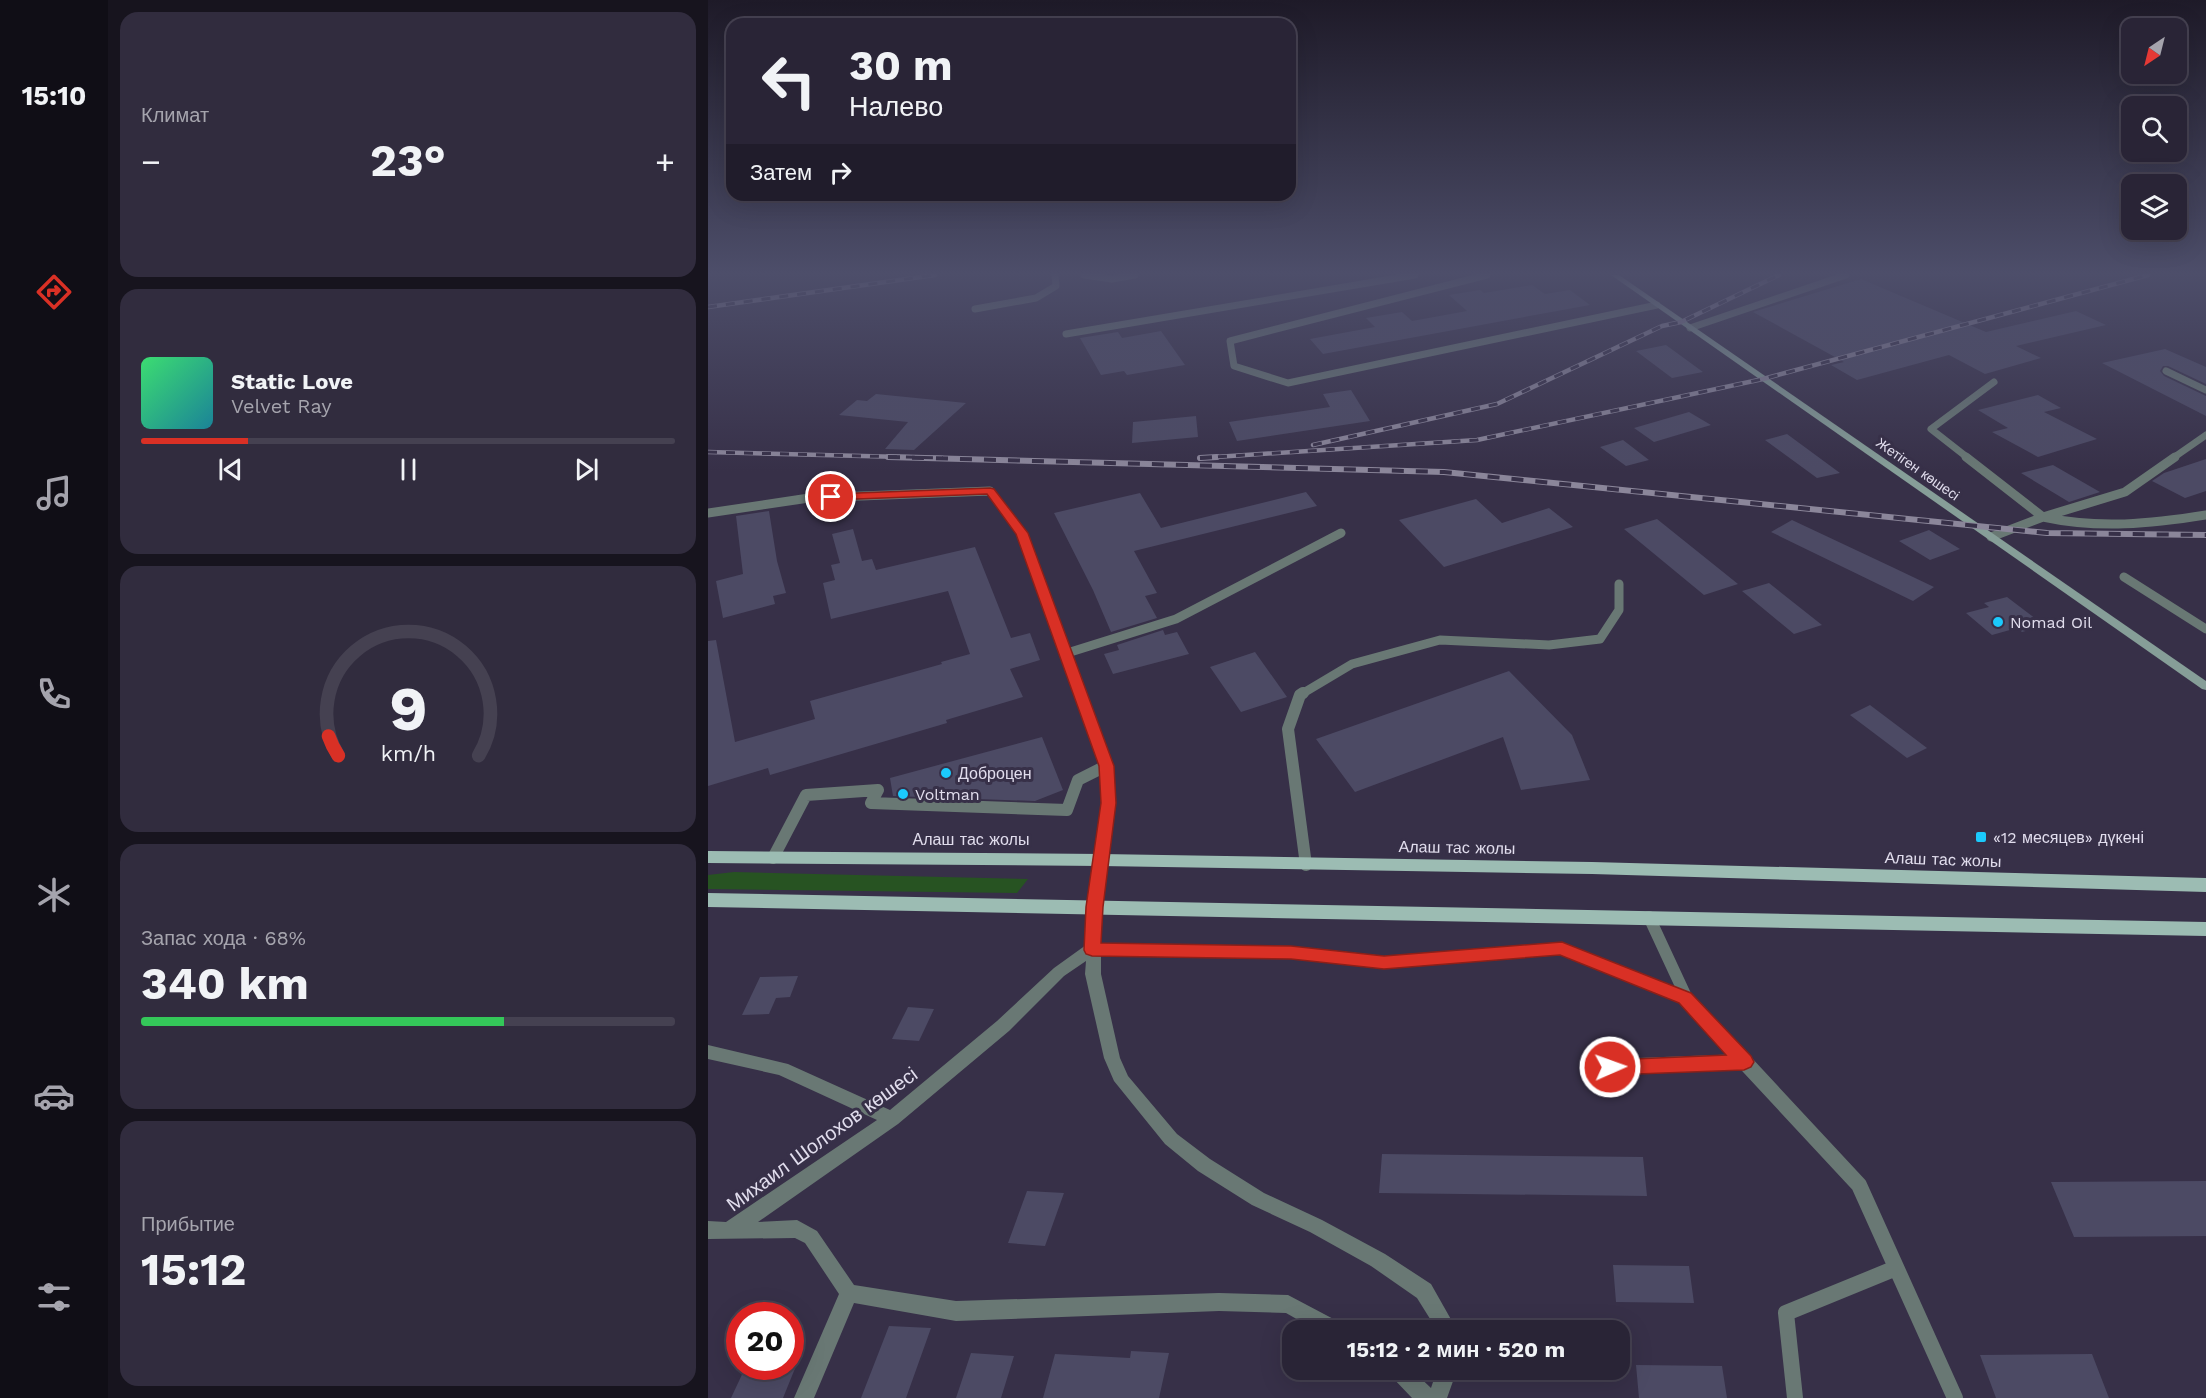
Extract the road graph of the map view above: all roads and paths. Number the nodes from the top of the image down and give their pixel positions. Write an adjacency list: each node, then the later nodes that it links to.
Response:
1 (1233, 340): 2 (lane)
2 (1490, 340)
3 (1708, 340): 13 (street, Жетіген көшесі)
4 (2166, 371): 6 (lane)
5 (1994, 382): 10 (lane)
6 (2206, 390)
7 (2206, 435): 10 (lane)
8 (708, 513): 11 (lane)
9 (2206, 515): 10 (lane)
10 (2043, 517): 13 (lane)
11 (1022, 533): 17 (street)
12 (1341, 533): 17 (lane)
13 (1991, 537): 18 (street, Жетіген көшесі)
14 (2124, 576): 16 (lane)
15 (1620, 584): 23 (lane)
16 (2206, 629)
17 (1064, 654): 19 (street)
18 (2206, 686)
19 (1106, 766): 21 (lane); 22 (street)
20 (708, 857): 21 (main road, Алаш тас жолы)
21 (773, 858): 22 (main road, Алаш тас жолы)
22 (1101, 860): 23 (main road, Алаш тас жолы); 26 (street)
23 (1305, 865): 24 (main road, Алаш тас жолы)
24 (2206, 885)
25 (709, 901): 26 (main road)
26 (1094, 907): 27 (main road); 29 (street)
27 (1649, 917): 28 (main road); 30 (lane)
28 (2206, 929)
29 (1092, 950): 30 (lane); 34 (street, Михаил Шолохов көшесі); 40 (street)
30 (1685, 998): 32 (lane)
31 (708, 1052): 34 (street)
32 (1744, 1062): 33 (lane); 37 (lane)
33 (1610, 1067)
34 (892, 1119): 36 (street, Михаил Шолохов көшесі)
35 (708, 1230): 36 (street, Михаил Шолохов көшесі)
36 (729, 1232): 38 (street)
37 (1896, 1268): 46 (lane); 47 (lane)
38 (849, 1293): 39 (street); 43 (street)
39 (1316, 1320)
40 (1442, 1320)
41 (1409, 1380): 44 (street)
42 (1443, 1380): 45 (street)
43 (804, 1398)
44 (1426, 1398)
45 (1437, 1398)
46 (1795, 1398)
47 (1955, 1398)

